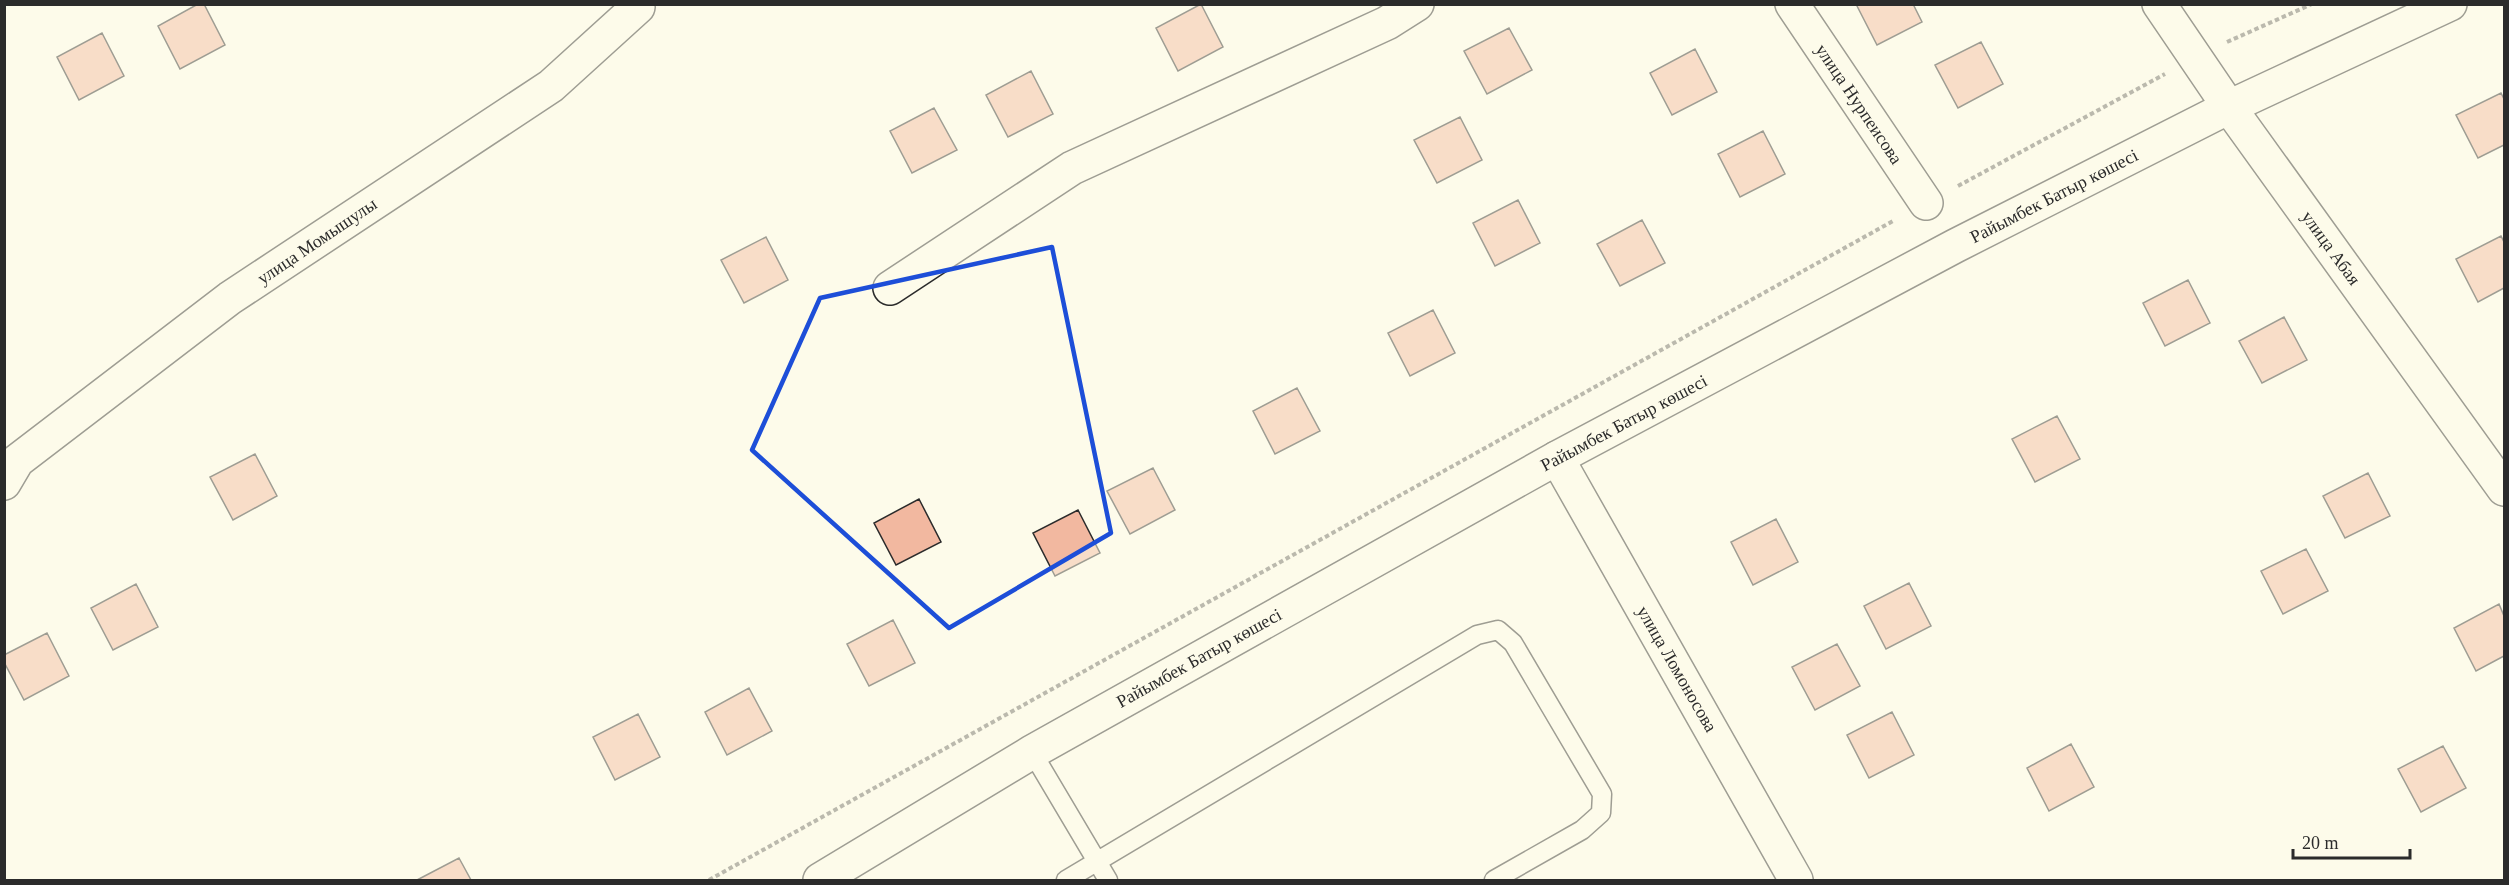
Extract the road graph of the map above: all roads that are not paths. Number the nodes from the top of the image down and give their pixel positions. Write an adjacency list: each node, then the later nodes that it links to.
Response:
1 (1417, 4): 8 (street)
2 (1792, 4): 7 (street, улица Нурпеисова)
3 (2159, 4): 6 (street, улица Абая)
4 (2450, 4): 6 (street, Райымбек Батыр көшесі)
5 (638, 7): 10 (street, улица Момышулы)
6 (2229, 107): 9 (street, Райымбек Батыр көшесі); 11 (street, улица Абая)
7 (1926, 203)
8 (890, 288)
9 (1557, 458): 12 (street, Райымбек Батыр көшесі); 18 (street, улица Ломоносова)
10 (4, 483)
11 (2505, 489)
12 (1032, 752): 13 (lane); 14 (street, Райымбек Батыр көшесі)
13 (1097, 862): 15 (lane); 16 (lane); 17 (lane)
14 (819, 880)
15 (1066, 880)
16 (1108, 880)
17 (1494, 880)
18 (1796, 880)

